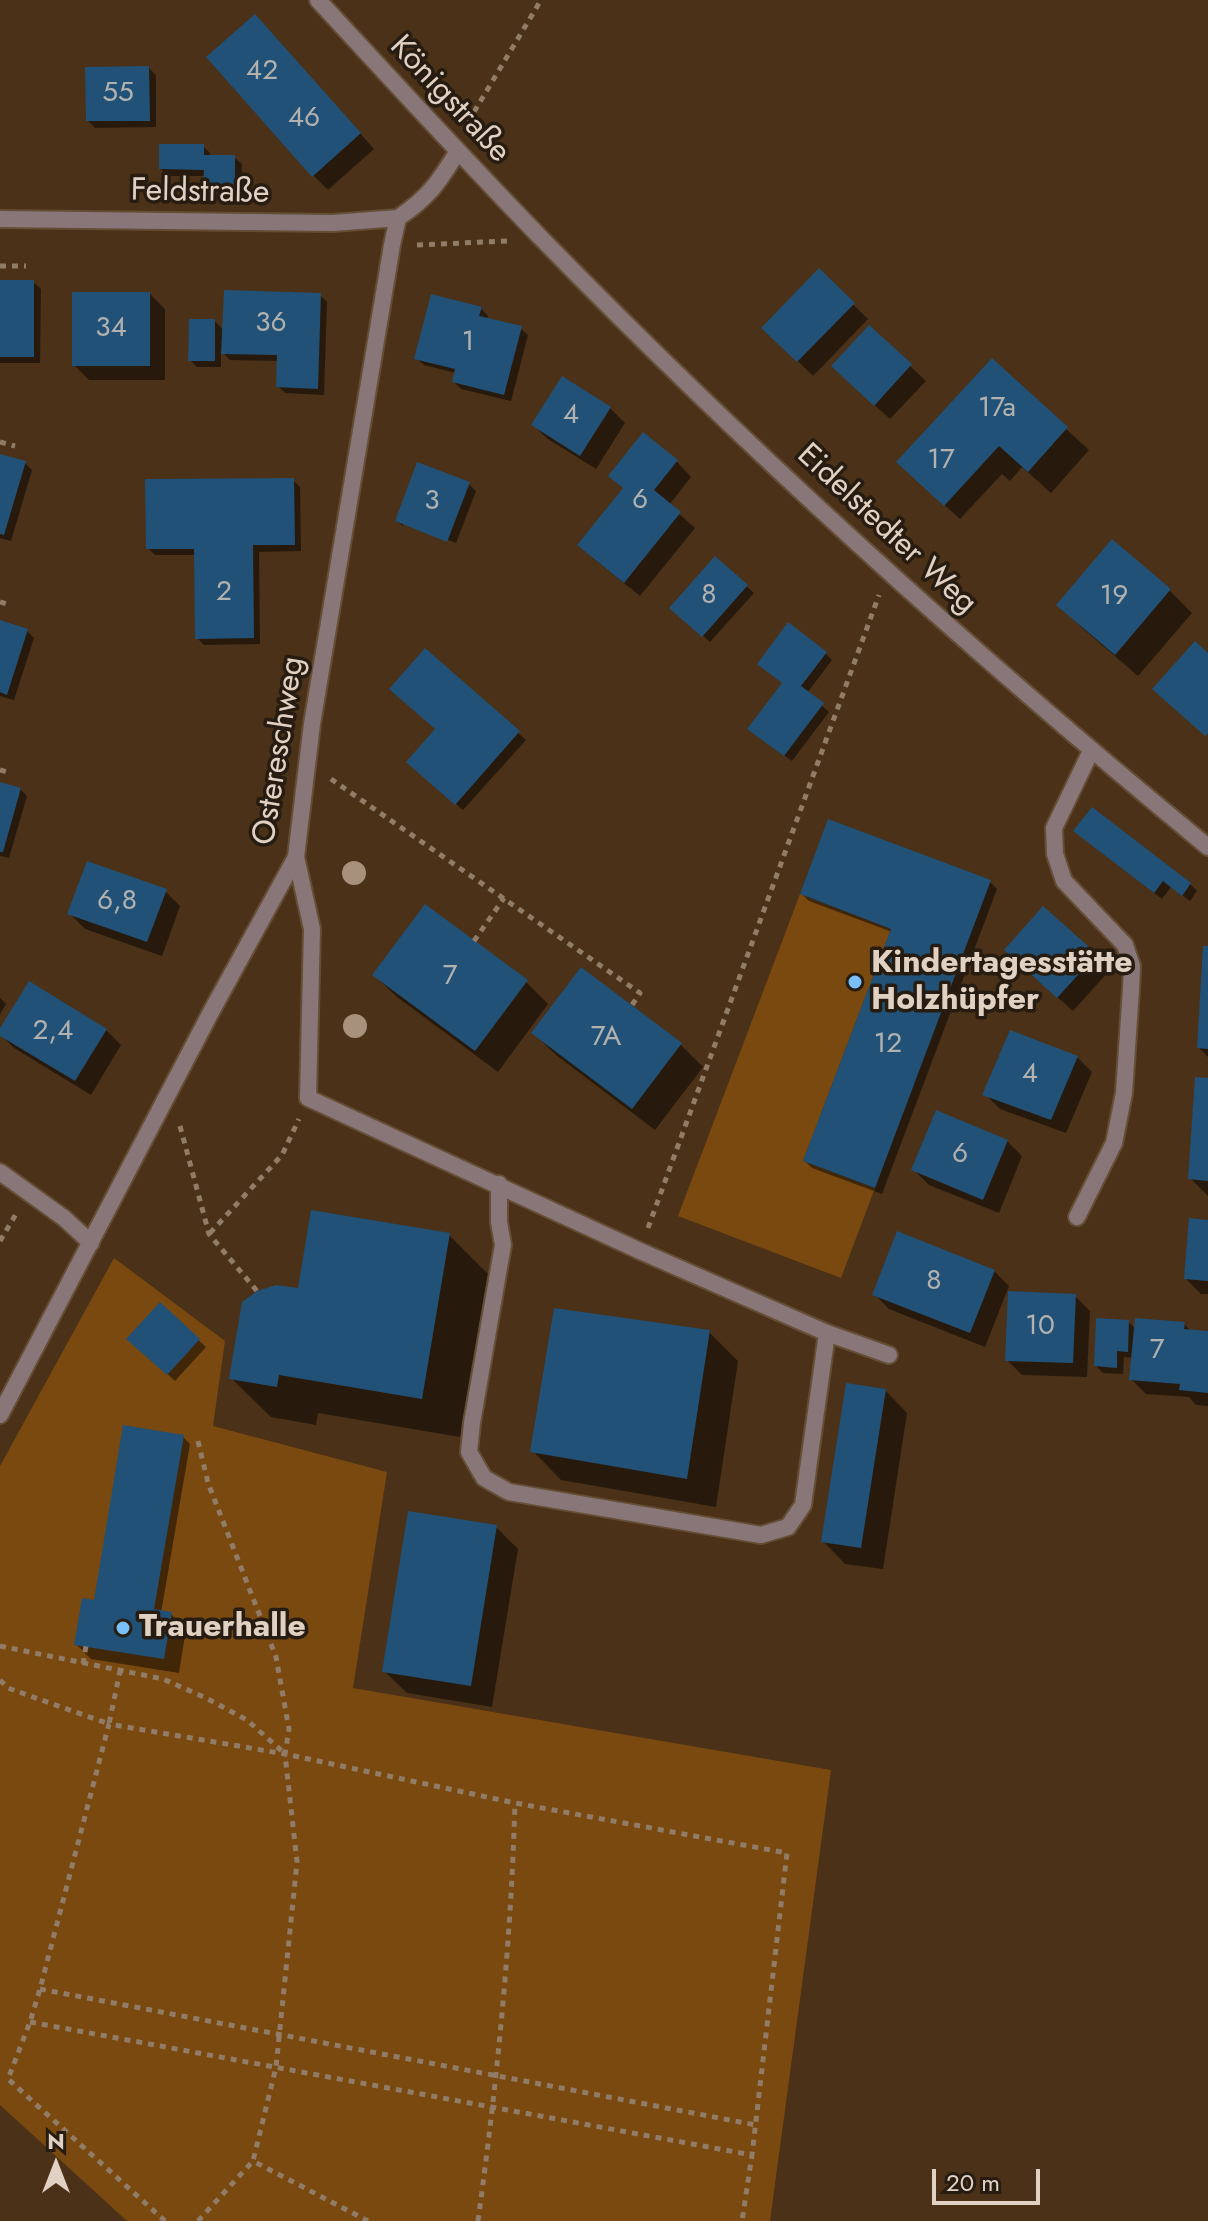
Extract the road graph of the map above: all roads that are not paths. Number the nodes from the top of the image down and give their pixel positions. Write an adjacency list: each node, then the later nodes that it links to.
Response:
1 (318, 0): 2 (street, Königstraße)
2 (458, 151): 3 (street); 5 (street, Königstraße)
3 (398, 218): 4 (street, Feldstraße); 8 (street, Ostereschweg)
4 (0, 219)
5 (541, 238): 6 (street, Eidelstedter Weg)
6 (1091, 751): 7 (street, Eidelstedter Weg); 11 (street)
7 (1208, 847)
8 (296, 857): 10 (street); 12 (street, Ostereschweg)
9 (0, 1172): 12 (street)
10 (499, 1184): 13 (street); 13 (street)
11 (1077, 1217)
12 (91, 1243): 15 (street, Ostereschweg)
13 (827, 1333): 14 (street)
14 (889, 1355)
15 (0, 1415)

